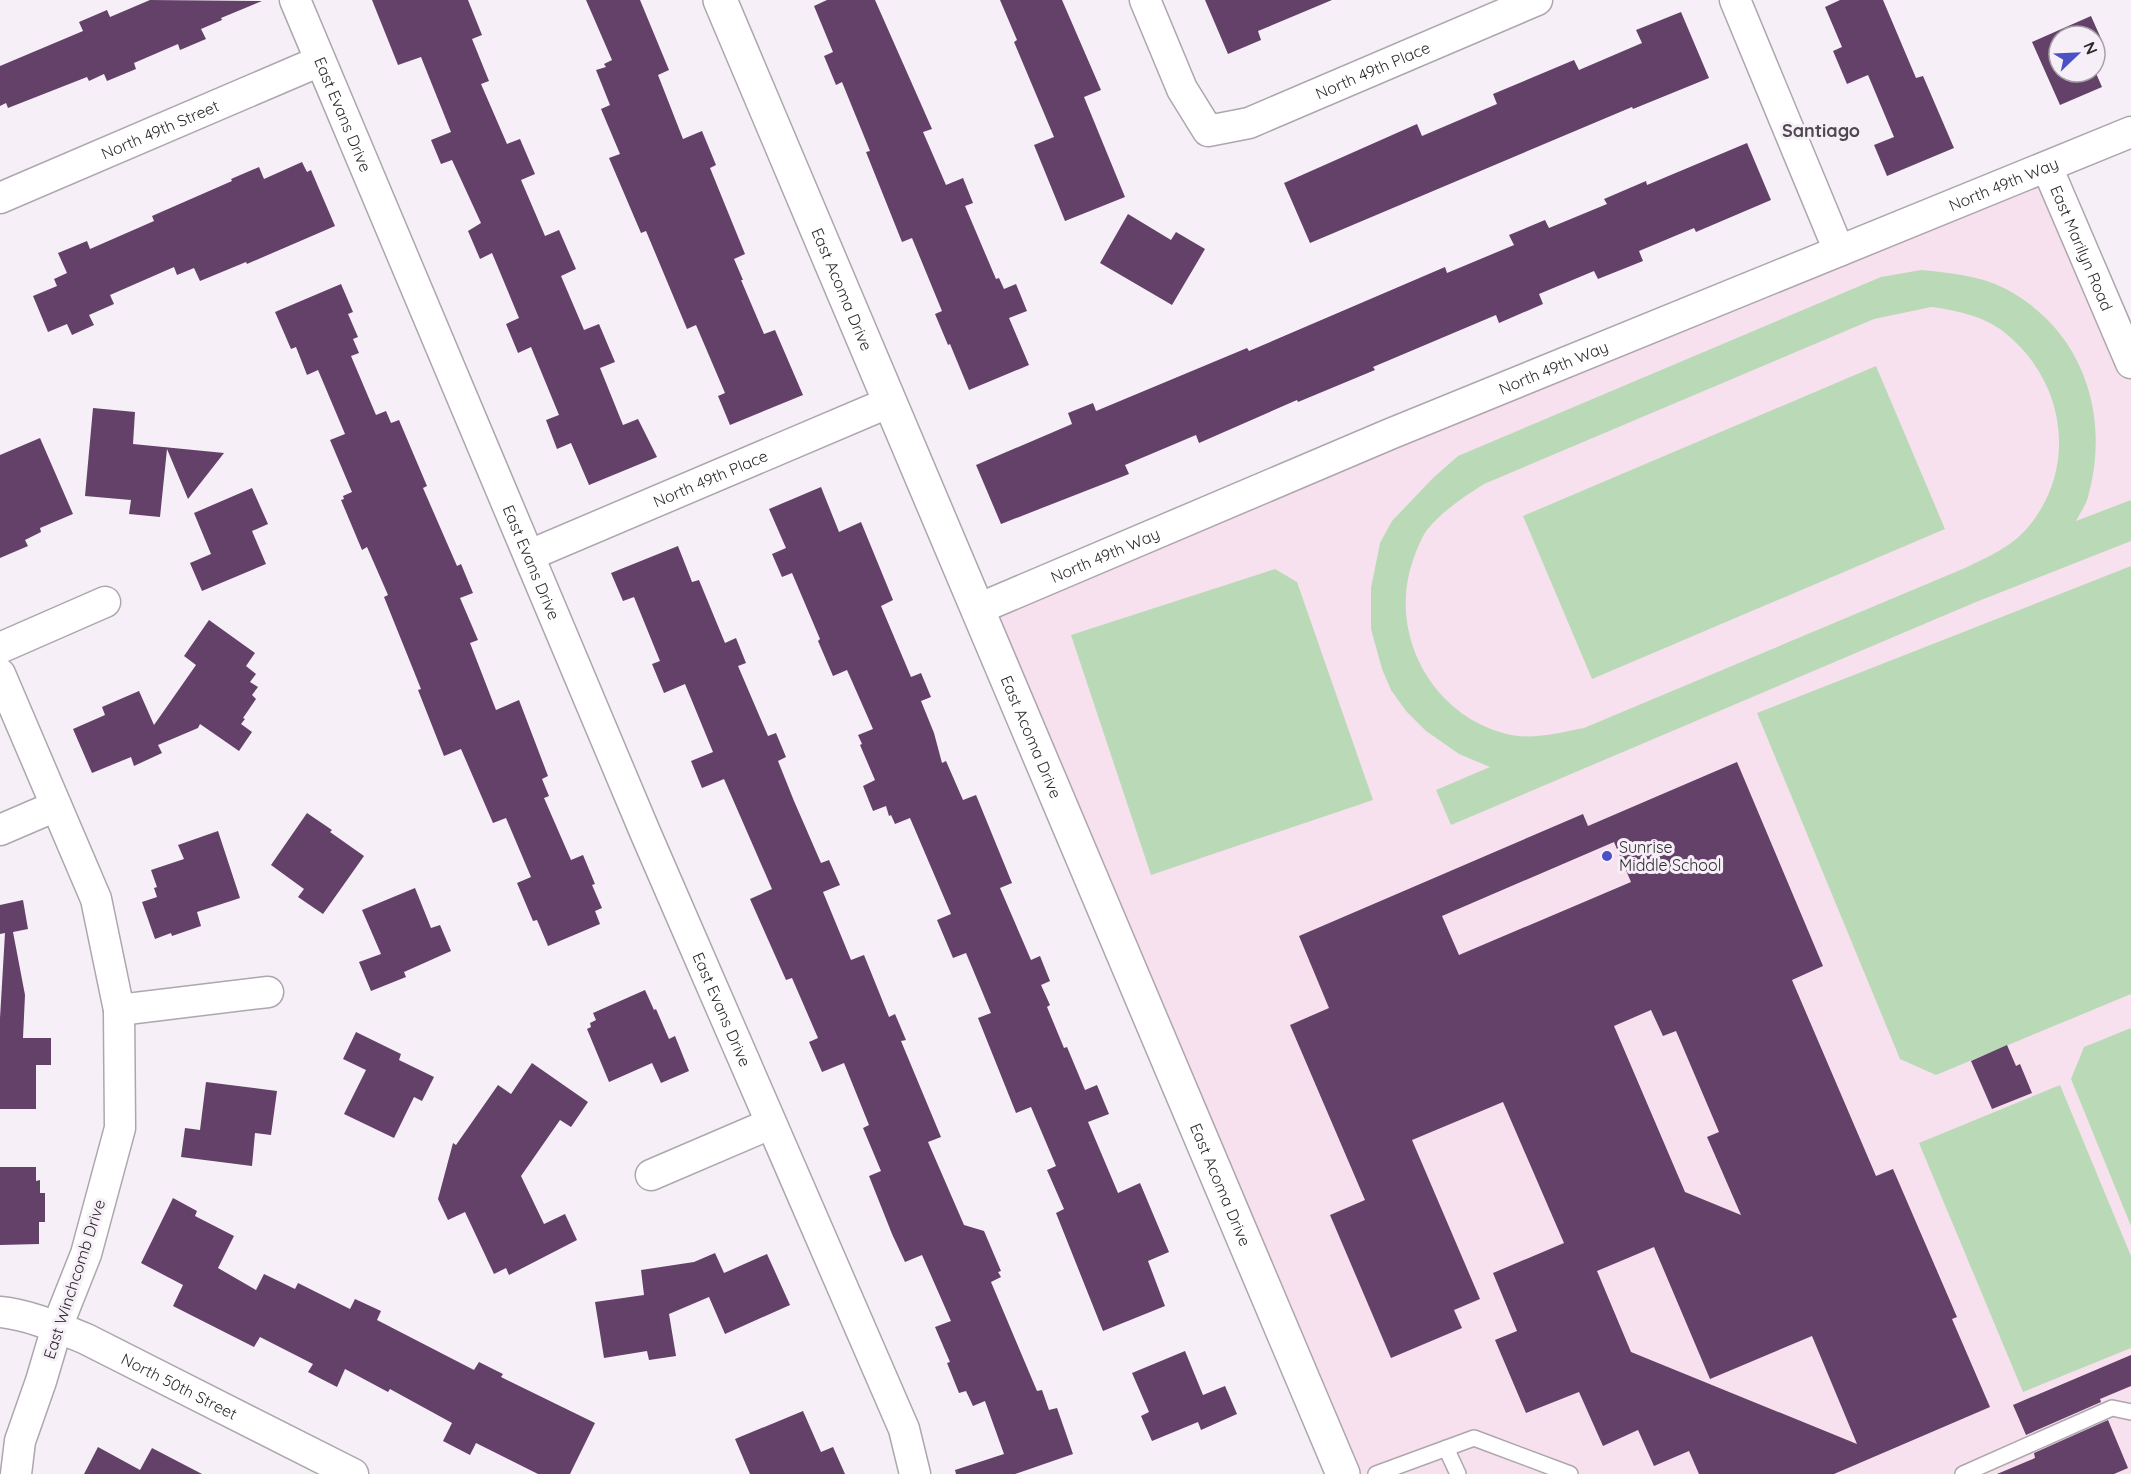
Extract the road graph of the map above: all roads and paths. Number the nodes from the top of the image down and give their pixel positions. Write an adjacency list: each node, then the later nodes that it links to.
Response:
1 (295, 0): 6 (street, East Evans Drive)
2 (720, 0): 12 (street, East Acoma Drive)
3 (1144, 0): 4 (street, North 49th Place)
4 (1537, 0)
5 (1735, 0): 10 (street)
6 (320, 61): 9 (street, North 49th Street); 13 (street, East Evans Drive)
7 (2131, 132): 8 (street, North 49th Way)
8 (2047, 167): 10 (street, North 49th Way); 11 (street, East Marilyn Road)
9 (0, 198)
10 (1839, 251): 15 (street, North 49th Way)
11 (2131, 363)
12 (891, 402): 13 (street, North 49th Place); 15 (street, East Acoma Drive)
13 (530, 555): 22 (street, East Evans Drive)
14 (105, 602): 16 (street)
15 (978, 609): 31 (street, East Acoma Drive)
16 (0, 648)
17 (0, 674): 18 (street, East Winchcomb Drive)
18 (56, 806): 19 (street); 21 (street, East Winchcomb Drive)
19 (0, 830)
20 (268, 992): 21 (street)
21 (119, 1010): 25 (street, East Winchcomb Drive)
22 (770, 1124): 23 (street); 30 (street, East Evans Drive)
23 (651, 1175)
24 (0, 1312): 25 (street, North 50th Street)
25 (57, 1327): 28 (street, East Winchcomb Drive); 29 (street, North 50th Street)
26 (2131, 1412): 35 (lane)
27 (1446, 1448): 32 (lane); 33 (lane); 34 (lane)
28 (16, 1474)
29 (353, 1474)
30 (915, 1474)
31 (1343, 1474)
32 (1376, 1474)
33 (1458, 1474)
34 (1570, 1474)
35 (1963, 1474)

